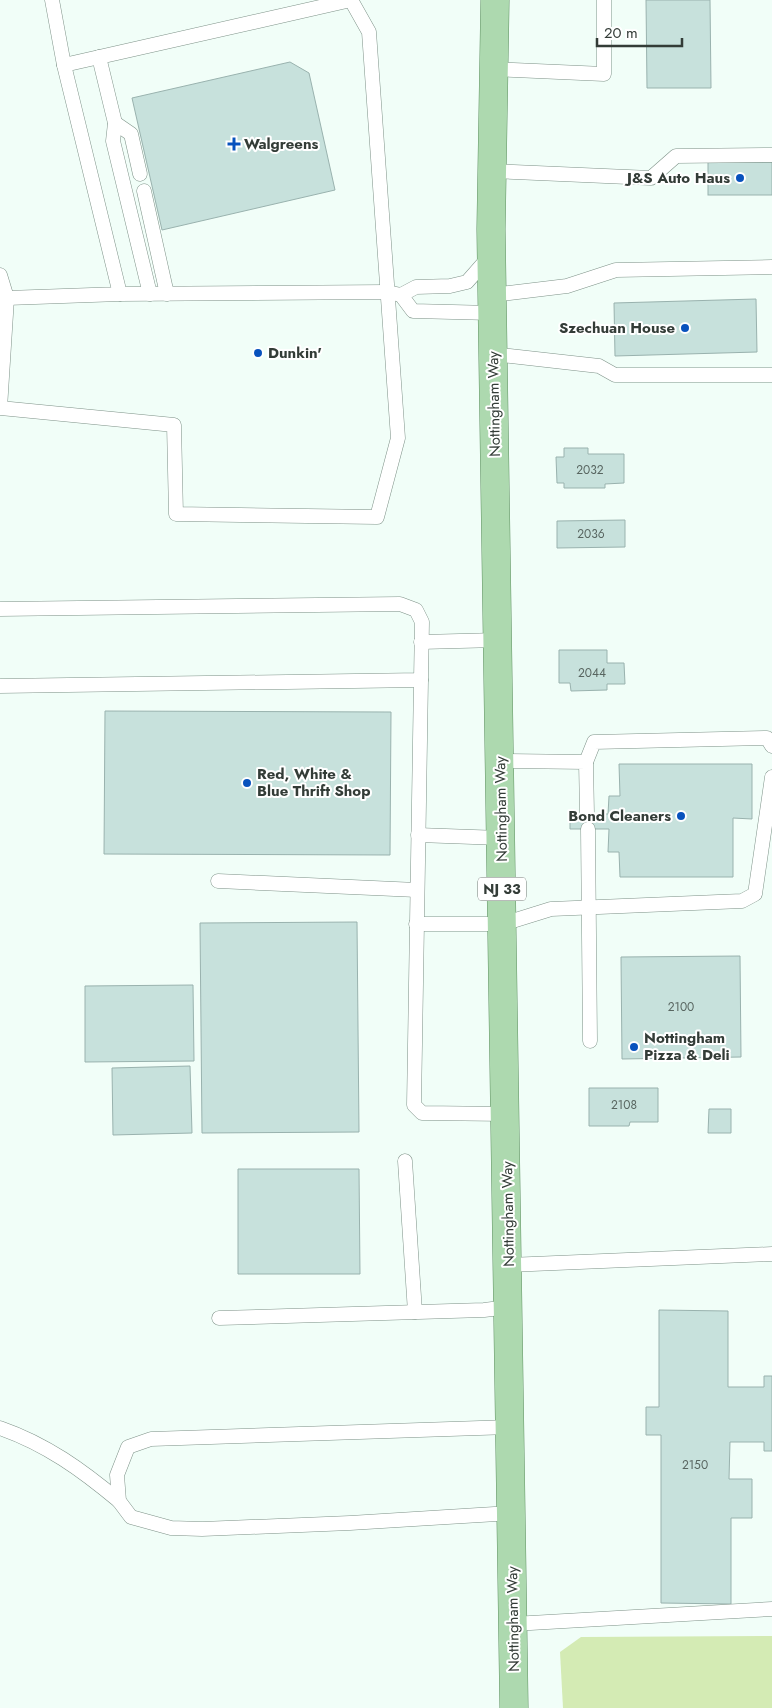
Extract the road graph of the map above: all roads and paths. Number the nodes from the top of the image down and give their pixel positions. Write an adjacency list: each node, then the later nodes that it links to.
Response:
1 (52, 0): 6 (lane)
2 (351, 0): 5 (lane); 16 (lane)
3 (495, 0): 7 (main road, Nottingham Way / NJ 33)
4 (604, 0): 7 (lane)
5 (99, 57): 6 (lane); 8 (lane)
6 (64, 65): 17 (lane)
7 (494, 69): 10 (main road, Nottingham Way / NJ 33)
8 (116, 123): 11 (lane); 18 (lane)
9 (772, 155): 10 (lane)
10 (492, 171): 13 (main road, Nottingham Way / NJ 33)
11 (140, 174)
12 (144, 191): 19 (lane)
13 (492, 254): 20 (lane); 22 (main road, Nottingham Way / NJ 33)
14 (772, 267): 22 (lane)
15 (0, 275): 21 (lane)
16 (387, 292): 19 (lane); 20 (lane); 25 (lane)
17 (120, 294): 18 (lane); 21 (lane)
18 (150, 294): 19 (lane)
19 (167, 294)
20 (401, 295): 22 (lane)
21 (7, 298): 25 (lane)
22 (492, 304): 23 (main road, Nottingham Way / NJ 33)
23 (493, 354): 24 (lane); 27 (main road, Nottingham Way / NJ 33)
24 (772, 375)
25 (0, 408)
26 (0, 609): 28 (lane)
27 (498, 640): 28 (lane); 32 (main road, Nottingham Way / NJ 33)
28 (421, 642): 29 (lane)
29 (421, 680): 30 (lane); 37 (lane)
30 (0, 686)
31 (772, 746): 33 (lane)
32 (500, 761): 33 (lane); 38 (main road, Nottingham Way / NJ 33)
33 (586, 762): 35 (lane)
34 (772, 777): 41 (lane)
35 (588, 814)
36 (588, 829): 41 (lane)
37 (418, 835): 38 (lane); 40 (lane)
38 (501, 838): 43 (main road, Nottingham Way / NJ 33)
39 (218, 881): 40 (lane)
40 (417, 890): 42 (lane)
41 (588, 909): 43 (lane); 44 (lane)
42 (416, 924): 43 (lane); 45 (lane)
43 (503, 924): 45 (main road, Nottingham Way / NJ 33)
44 (590, 1041)
45 (506, 1114): 48 (main road, Nottingham Way / NJ 33)
46 (405, 1161): 50 (lane)
47 (772, 1254): 48 (lane)
48 (508, 1265): 49 (main road, Nottingham Way / NJ 33)
49 (509, 1307): 50 (lane); 52 (main road, Nottingham Way / NJ 33)
50 (415, 1312): 51 (lane)
51 (219, 1318)
52 (511, 1427): 54 (lane); 55 (main road, Nottingham Way / NJ 33)
53 (0, 1428): 54 (lane)
54 (119, 1501): 55 (lane)
55 (512, 1513): 57 (main road, Nottingham Way / NJ 33)
56 (772, 1609): 57 (lane)
57 (513, 1624): 58 (main road, Nottingham Way / NJ 33)
58 (514, 1708)

